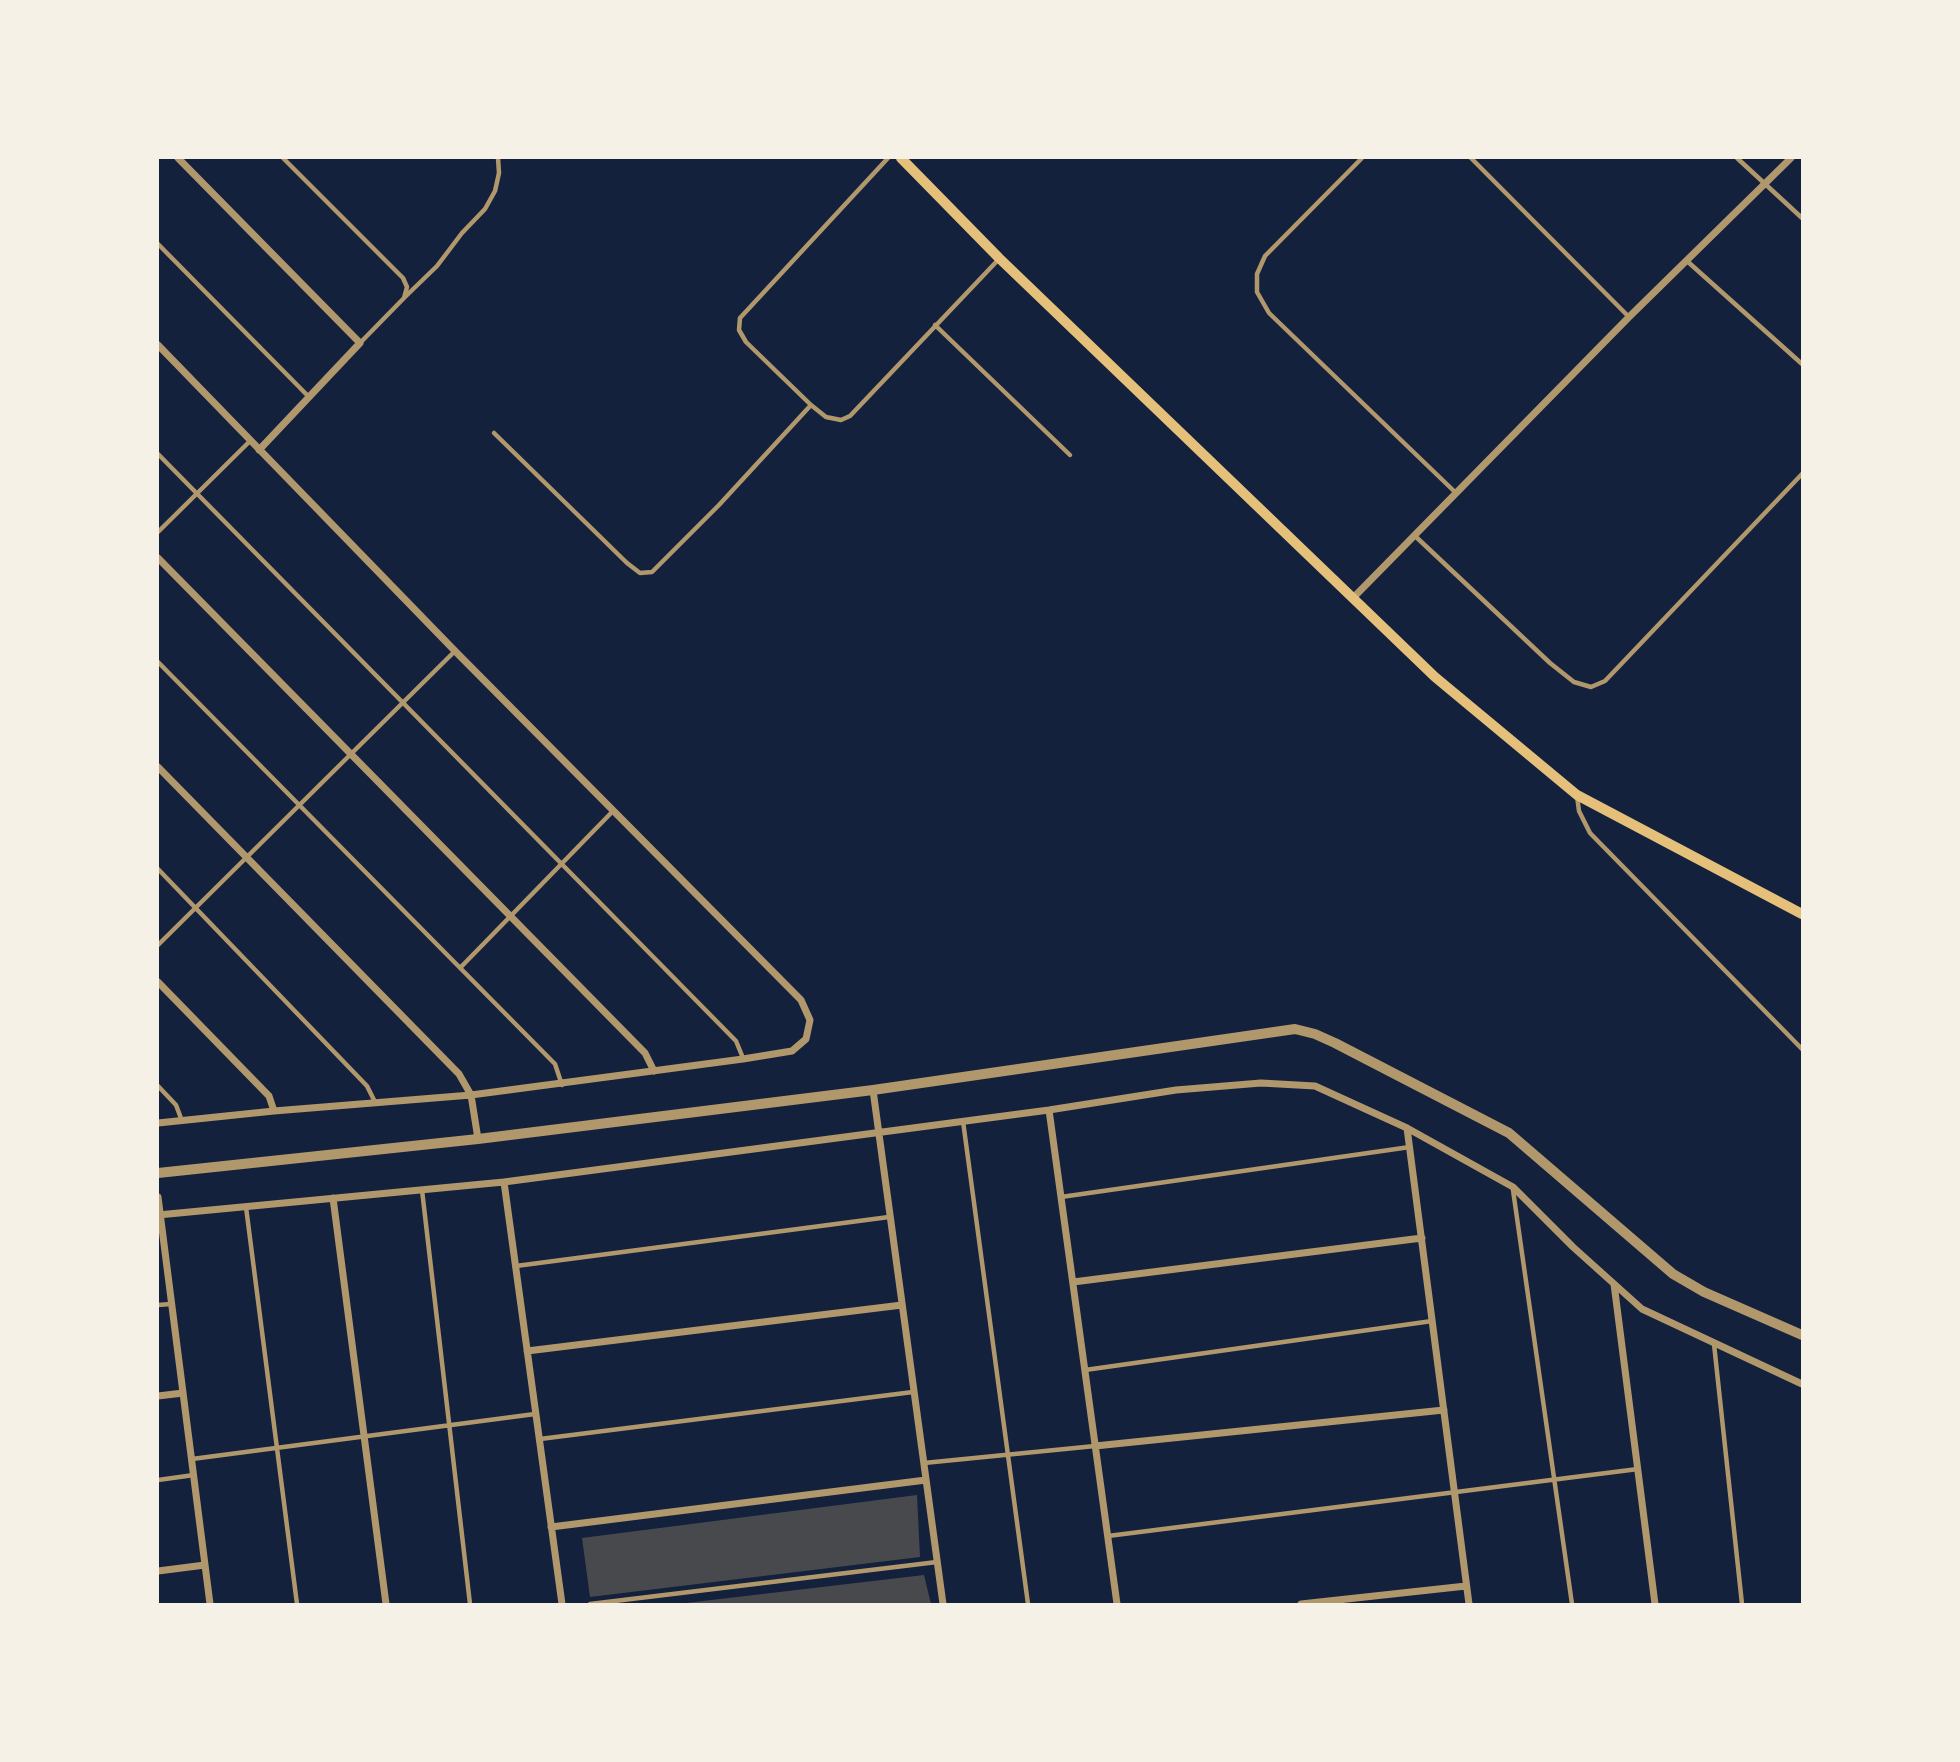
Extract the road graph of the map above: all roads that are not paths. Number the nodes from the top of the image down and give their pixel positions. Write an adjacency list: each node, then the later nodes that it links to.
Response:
1 (178, 158): 18 (street)
2 (283, 158): 15 (lane)
3 (498, 158): 15 (lane)
4 (888, 158): 22 (lane)
5 (901, 158): 13 (main road)
6 (1362, 158): 29 (lane)
7 (1471, 158): 16 (lane)
8 (1737, 158): 10 (lane)
9 (1791, 158): 10 (street)
10 (1765, 184): 11 (lane); 14 (street)
11 (1802, 218)
12 (158, 244): 21 (lane)
13 (999, 258): 17 (lane); 34 (main road)
14 (1687, 260): 16 (street); 20 (lane)
15 (404, 298): 18 (lane)
16 (1629, 317): 29 (street)
17 (935, 325): 22 (lane); 27 (lane)
18 (359, 344): 21 (street)
19 (158, 345): 24 (street)
20 (1802, 364)
21 (309, 397): 25 (street)
22 (811, 405): 23 (lane)
23 (495, 433)
24 (250, 441): 25 (street); 30 (lane)
25 (259, 450): 35 (street)
26 (158, 454): 30 (lane)
27 (1070, 455)
28 (1802, 474): 32 (lane)
29 (1457, 493): 32 (street)
30 (197, 494): 31 (lane); 37 (lane)
31 (158, 532)
32 (1414, 536): 34 (street)
33 (158, 558): 38 (street)
34 (1353, 598): 40 (main road)
35 (455, 652): 37 (lane); 42 (street)
36 (158, 662): 41 (lane)
37 (403, 703): 38 (lane); 44 (lane)
38 (351, 754): 41 (lane); 48 (street)
39 (158, 767): 43 (street)
40 (1577, 795): 47 (main road); 52 (lane)
41 (299, 806): 43 (lane); 50 (lane)
42 (613, 811): 44 (lane); 53 (street)
43 (246, 857): 46 (lane); 58 (street)
44 (562, 863): 48 (lane); 53 (lane)
45 (158, 869): 46 (lane)
46 (196, 907): 49 (lane); 59 (lane)
47 (1802, 914)
48 (509, 917): 50 (lane); 54 (street)
49 (158, 945)
50 (460, 968): 55 (lane)
51 (158, 982): 61 (street)
52 (1802, 1049)
53 (743, 1059): 54 (street)
54 (654, 1071): 55 (street)
55 (562, 1084): 58 (street)
56 (158, 1086): 63 (lane)
57 (873, 1090): 66 (street); 67 (street); 87 (street)
58 (471, 1095): 59 (street); 67 (street)
59 (375, 1102): 61 (street)
60 (1049, 1110): 62 (street); 65 (street); 74 (street)
61 (274, 1111): 63 (street)
62 (963, 1120): 66 (street); 102 (lane)
63 (182, 1121): 64 (street)
64 (158, 1123)
65 (1407, 1128): 68 (street); 71 (street)
66 (879, 1132): 70 (street); 78 (street)
67 (478, 1139): 69 (street)
68 (1410, 1147): 74 (lane); 79 (street)
69 (158, 1172)
70 (504, 1182): 72 (street); 80 (street)
71 (1513, 1187): 82 (street); 107 (lane)
72 (422, 1189): 75 (street); 97 (lane)
73 (158, 1197): 77 (street)
74 (1061, 1197): 81 (street)
75 (333, 1198): 76 (street); 98 (street)
76 (246, 1206): 77 (street); 101 (lane)
77 (159, 1214): 83 (street)
78 (890, 1217): 80 (lane); 85 (street)
79 (1422, 1238): 81 (street); 86 (street)
80 (515, 1266): 89 (street)
81 (1073, 1282): 90 (street)
82 (1614, 1284): 88 (street); 105 (street)
83 (171, 1304): 84 (lane); 93 (street)
84 (158, 1305)
85 (902, 1305): 89 (street); 92 (street)
86 (1432, 1321): 90 (lane); 95 (street)
87 (1802, 1335)
88 (1714, 1344): 91 (street); 130 (lane)
89 (527, 1351): 96 (street)
90 (1085, 1370): 100 (street)
91 (1802, 1384)
92 (914, 1392): 99 (lane); 104 (street)
93 (183, 1393): 94 (street); 103 (street)
94 (158, 1396)
95 (1444, 1410): 100 (street); 110 (street)
96 (535, 1413): 97 (lane); 99 (street)
97 (448, 1425): 98 (lane); 120 (lane)
98 (364, 1436): 101 (lane); 119 (street)
99 (539, 1439): 111 (street)
100 (1095, 1446): 102 (lane); 112 (street)
101 (277, 1447): 103 (lane); 118 (lane)
102 (1008, 1455): 104 (lane); 124 (lane)
103 (191, 1458): 106 (street)
104 (924, 1464): 109 (street)
105 (1638, 1469): 107 (lane); 129 (street)
106 (194, 1475): 108 (lane); 114 (street)
107 (1554, 1479): 110 (lane); 128 (lane)
108 (158, 1480)
109 (926, 1480): 111 (street); 113 (street)
110 (1454, 1492): 112 (lane); 116 (street)
111 (551, 1527): 121 (street)
112 (1108, 1536): 125 (street)
113 (937, 1562): 122 (lane); 123 (street)
114 (205, 1565): 115 (street); 117 (street)
115 (158, 1571)
116 (1466, 1586): 126 (street); 127 (street)
117 (211, 1605)
118 (297, 1605)
119 (386, 1605)
120 (470, 1605)
121 (562, 1605)
122 (590, 1605)
123 (943, 1605)
124 (1028, 1605)
125 (1117, 1605)
126 (1301, 1605)
127 (1469, 1605)
128 (1572, 1605)
129 (1655, 1605)
130 (1742, 1605)

